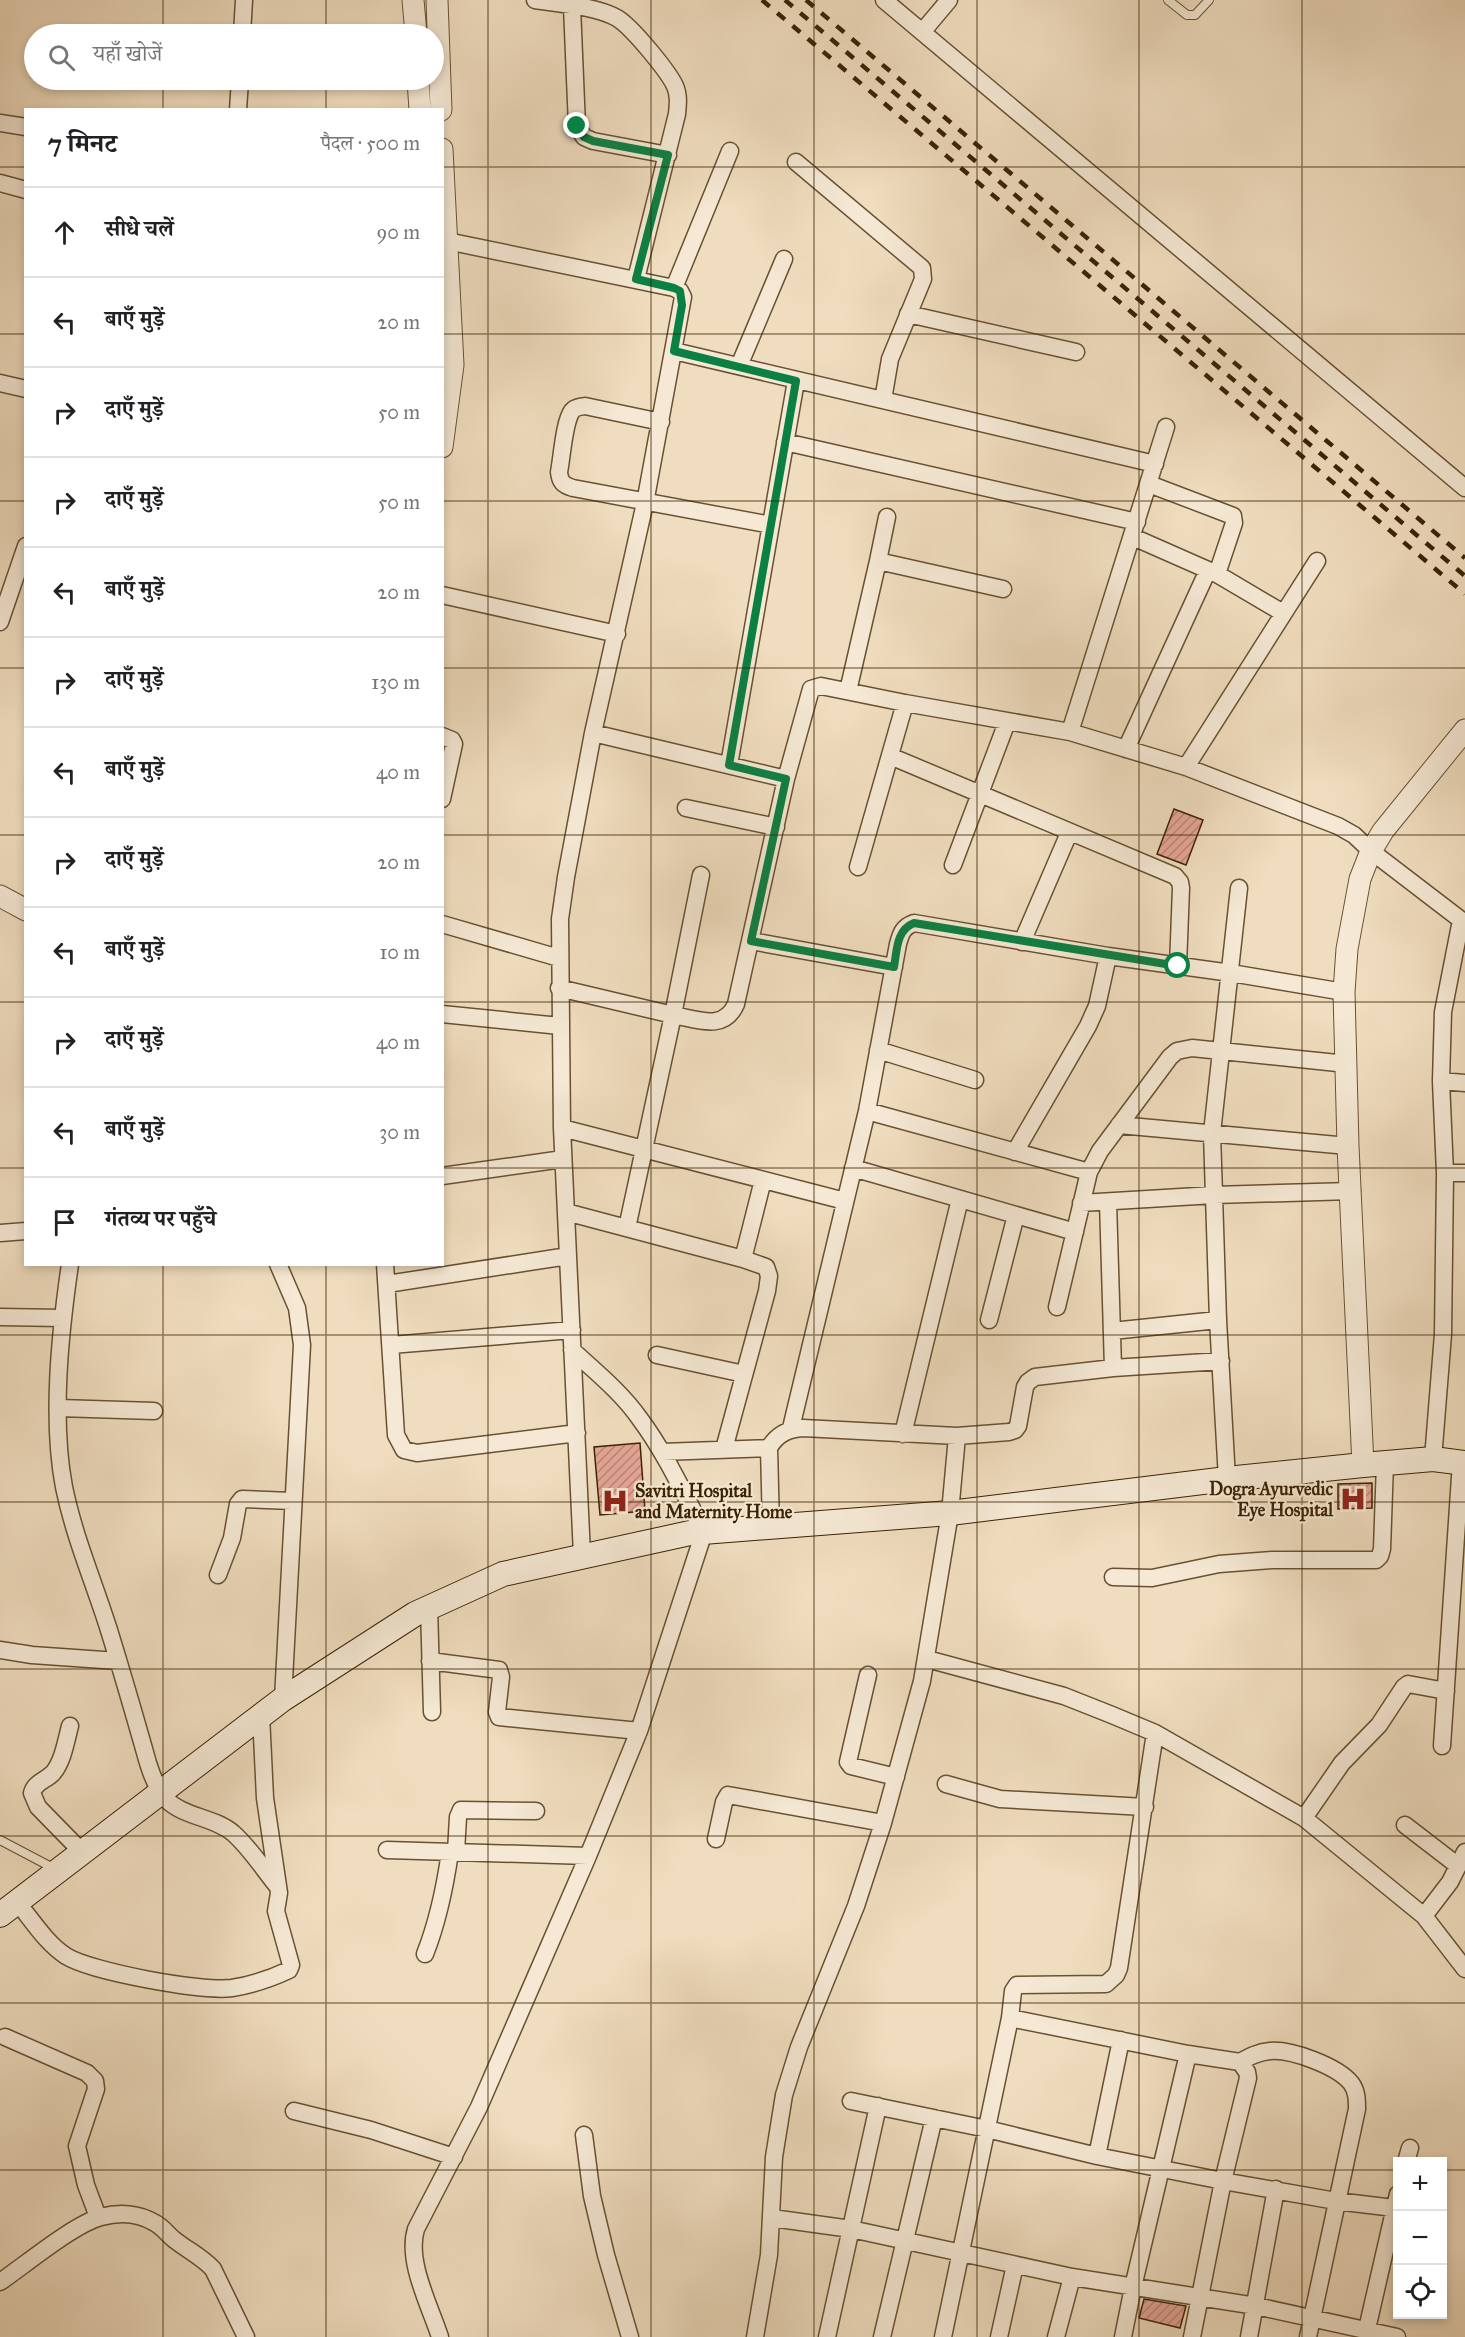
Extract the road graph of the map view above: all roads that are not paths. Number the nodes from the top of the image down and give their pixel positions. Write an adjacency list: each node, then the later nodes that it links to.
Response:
1 (244, 0): 10 (street)
2 (413, 0): 11 (street)
3 (436, 0): 12 (street)
4 (535, 0): 9 (street)
5 (884, 0): 13 (street)
6 (949, 0): 13 (street)
7 (1168, 0): 8 (lane)
8 (1209, 0)
9 (572, 7): 23 (street); 23 (street)
10 (243, 24)
11 (415, 24)
12 (437, 24)
13 (923, 31): 46 (street)
14 (239, 90): 17 (street)
15 (419, 90): 18 (street)
16 (440, 90): 19 (street)
17 (238, 108)
18 (420, 108)
19 (441, 108)
20 (0, 123): 21 (street)
21 (24, 127)
22 (730, 151): 31 (street)
23 (668, 155): 30 (street)
24 (796, 162): 32 (street)
25 (0, 183): 27 (street)
26 (444, 186): 28 (street)
27 (24, 189)
28 (447, 241): 30 (street); 42 (street)
29 (784, 259): 35 (street)
30 (636, 279): 31 (street)
31 (674, 288): 33 (street)
32 (908, 314): 34 (street); 39 (street)
33 (674, 351): 35 (street); 40 (street)
34 (1076, 352)
35 (739, 366): 36 (street)
36 (796, 381): 39 (street); 43 (street)
37 (0, 383): 38 (street)
38 (24, 389)
39 (883, 400): 44 (street)
40 (661, 422): 47 (street); 47 (street)
41 (1166, 427): 44 (street)
42 (444, 432)
43 (785, 442): 49 (street); 50 (street)
44 (1155, 464): 45 (street)
45 (1149, 484): 50 (street); 54 (street)
46 (1465, 488)
47 (645, 503): 49 (street); 59 (street)
48 (887, 517): 52 (street)
49 (771, 525): 69 (street)
50 (1135, 529): 54 (street); 64 (street)
51 (24, 552): 58 (street)
52 (878, 561): 55 (street); 60 (street)
53 (1317, 561): 57 (street)
54 (1212, 572): 57 (street); 67 (street)
55 (1002, 589)
56 (444, 595): 59 (street)
57 (1283, 613): 70 (street)
58 (0, 621)
59 (617, 633): 65 (street)
60 (848, 691): 61 (street); 71 (street)
61 (905, 703): 62 (street); 68 (street)
62 (1007, 722): 64 (street); 73 (street)
63 (1465, 730): 77 (street)
64 (1070, 732): 67 (street)
65 (593, 733): 69 (street); 90 (street)
66 (444, 737): 72 (street)
67 (1126, 749): 70 (street)
68 (890, 756): 73 (street); 79 (street)
69 (729, 765): 71 (street)
70 (1186, 767): 77 (street)
71 (786, 779): 75 (street)
72 (444, 791)
73 (980, 793): 76 (street); 78 (street)
74 (686, 808): 75 (street)
75 (776, 827): 87 (street)
76 (1069, 833): 88 (street); 91 (street)
77 (1371, 851): 84 (street); 95 (street)
78 (953, 865)
79 (858, 867)
80 (700, 875): 97 (street)
81 (1239, 888): 93 (street)
82 (0, 896): 83 (street)
83 (24, 909)
84 (1463, 914): 86 (street)
85 (444, 930): 90 (street)
86 (1461, 939): 103 (street)
87 (751, 941): 92 (street); 97 (street)
88 (1022, 942): 89 (street); 92 (street)
89 (1108, 957): 91 (street); 111 (street)
90 (559, 958): 94 (street)
91 (1178, 966): 93 (street)
92 (894, 967): 99 (street)
93 (1231, 973): 95 (street); 100 (street)
94 (560, 988): 97 (street); 98 (street)
95 (1344, 992): 101 (street)
96 (444, 1014): 98 (street)
97 (673, 1015): 110 (street)
98 (560, 1026): 107 (street)
99 (879, 1050): 102 (street); 105 (street)
100 (1222, 1050): 101 (street); 106 (street); 108 (street)
101 (1347, 1064): 109 (street)
102 (975, 1080)
103 (1441, 1081): 104 (street); 115 (street)
104 (1465, 1083)
105 (867, 1111): 111 (street); 113 (street)
106 (1119, 1125): 108 (street); 114 (street)
107 (561, 1128): 110 (street); 112 (street)
108 (1212, 1133): 109 (street); 120 (street)
109 (1348, 1146): 119 (street)
110 (644, 1151): 118 (street); 127 (street)
111 (1016, 1152): 114 (street)
112 (563, 1159): 117 (street); 125 (street)
113 (853, 1168): 121 (street); 122 (street)
114 (1089, 1172): 124 (street)
115 (1445, 1173): 116 (street); 159 (street)
116 (1465, 1173)
117 (444, 1176)
118 (763, 1180): 122 (street); 132 (street)
119 (1352, 1191): 120 (street); 161 (street)
120 (1214, 1195): 123 (street); 141 (street)
121 (960, 1199): 126 (street); 154 (street)
122 (846, 1201): 152 (street)
123 (1108, 1202): 124 (street); 143 (street)
124 (1081, 1203): 129 (street)
125 (566, 1212): 127 (street); 131 (street)
126 (1016, 1215): 129 (street); 140 (street)
127 (627, 1228): 132 (street)
128 (24, 1231): 130 (street)
129 (1075, 1232): 137 (street)
130 (0, 1233)
131 (568, 1256): 136 (street); 142 (street)
132 (743, 1258): 149 (street)
133 (70, 1266): 139 (street)
134 (279, 1266): 163 (street)
135 (385, 1266): 136 (street)
136 (387, 1284): 144 (street)
137 (1057, 1307)
138 (0, 1317): 139 (street)
139 (62, 1318): 150 (street)
140 (989, 1320)
141 (1218, 1320): 143 (street); 147 (street)
142 (572, 1330): 144 (street); 145 (street)
143 (1112, 1331): 148 (street)
144 (391, 1345): 153 (street)
145 (572, 1350): 153 (street); 158 (street)
146 (657, 1355): 149 (street)
147 (1221, 1361): 148 (street); 162 (street)
148 (1113, 1368): 155 (street)
149 (744, 1374): 157 (street)
150 (59, 1408): 151 (street); 173 (street)
151 (154, 1411)
152 (791, 1428): 154 (street); 156 (street)
153 (577, 1433): 167 (street)
154 (903, 1434): 155 (street)
155 (957, 1436): 164 (street)
156 (770, 1448): 157 (street); 165 (street)
157 (724, 1449): 158 (street)
158 (662, 1452): 166 (street)
159 (1433, 1459): 160 (main road); 161 (main road)
160 (1463, 1463): 176 (street)
161 (1374, 1464): 162 (main road); 169 (street)
162 (1227, 1479): 164 (main road)
163 (292, 1501): 168 (street); 177 (street)
164 (950, 1513): 165 (main road); 172 (street)
165 (771, 1527): 166 (main road)
166 (704, 1532): 167 (main road); 181 (street)
167 (582, 1555): 170 (main road)
168 (218, 1575)
169 (1113, 1577)
170 (429, 1607): 174 (street); 177 (main road)
171 (0, 1650): 173 (street)
172 (927, 1659): 182 (street); 184 (street)
173 (118, 1661): 186 (street)
174 (430, 1661): 178 (street); 181 (street)
175 (868, 1675): 184 (street)
176 (1446, 1691): 183 (street); 189 (street)
177 (283, 1699): 179 (main road)
178 (432, 1712)
179 (261, 1715): 186 (main road); 200 (street)
180 (70, 1726): 196 (street)
181 (639, 1731): 197 (street)
182 (1155, 1733): 187 (street); 189 (street)
183 (1442, 1746)
184 (896, 1778): 190 (street)
185 (946, 1784): 187 (street)
186 (160, 1792): 196 (main road); 200 (street)
187 (1145, 1807): 205 (street)
188 (536, 1811): 195 (street)
189 (1304, 1818): 202 (street)
190 (884, 1823): 192 (street); 225 (street)
191 (1405, 1825): 198 (street)
192 (716, 1839)
193 (0, 1840): 199 (lane)
194 (387, 1850): 195 (street)
195 (453, 1852): 197 (street); 203 (street)
196 (83, 1853): 199 (main road)
197 (588, 1856): 217 (street)
198 (1461, 1858): 202 (street)
199 (60, 1872): 201 (main road)
200 (278, 1887): 201 (street)
201 (9, 1909)
202 (1424, 1916): 204 (street)
203 (424, 1954)
204 (1465, 1969)
205 (1010, 2018): 207 (street); 214 (street)
206 (5, 2037): 224 (street)
207 (1121, 2040): 208 (street); 216 (street)
208 (1188, 2054): 209 (street); 218 (street)
209 (1240, 2062): 219 (street); 221 (street)
210 (851, 2101): 211 (street)
211 (878, 2106): 213 (street); 226 (street)
212 (294, 2111): 217 (street)
213 (934, 2118): 214 (street); 227 (street)
214 (987, 2128): 216 (street); 228 (street)
215 (584, 2135): 239 (street)
216 (1097, 2156): 218 (street)
217 (454, 2157): 238 (street)
218 (1161, 2169): 219 (street); 232 (street)
219 (1222, 2181): 220 (street); 233 (street)
220 (1276, 2189): 221 (street); 234 (street)
221 (1336, 2201): 222 (street); 235 (street)
222 (1393, 2201)
223 (1394, 2211): 236 (street)
224 (98, 2217): 231 (street); 237 (street)
225 (772, 2218): 226 (street); 240 (street)
226 (850, 2229): 227 (street); 241 (street)
227 (904, 2241): 228 (street); 242 (street)
228 (959, 2254): 229 (street); 243 (street)
229 (1015, 2265): 230 (street); 244 (street)
230 (1072, 2277): 232 (street); 245 (street)
231 (0, 2282)
232 (1133, 2287): 233 (street); 246 (street)
233 (1201, 2298): 234 (street); 247 (street)
234 (1256, 2306): 235 (street); 248 (street)
235 (1313, 2318): 236 (street); 249 (street)
236 (1367, 2329): 250 (street)
237 (246, 2337)
238 (440, 2337)
239 (630, 2337)
240 (755, 2337)
241 (827, 2337)
242 (882, 2337)
243 (943, 2337)
244 (999, 2337)
245 (1056, 2337)
246 (1123, 2337)
247 (1192, 2337)
248 (1249, 2337)
249 (1308, 2337)
250 (1397, 2337)

